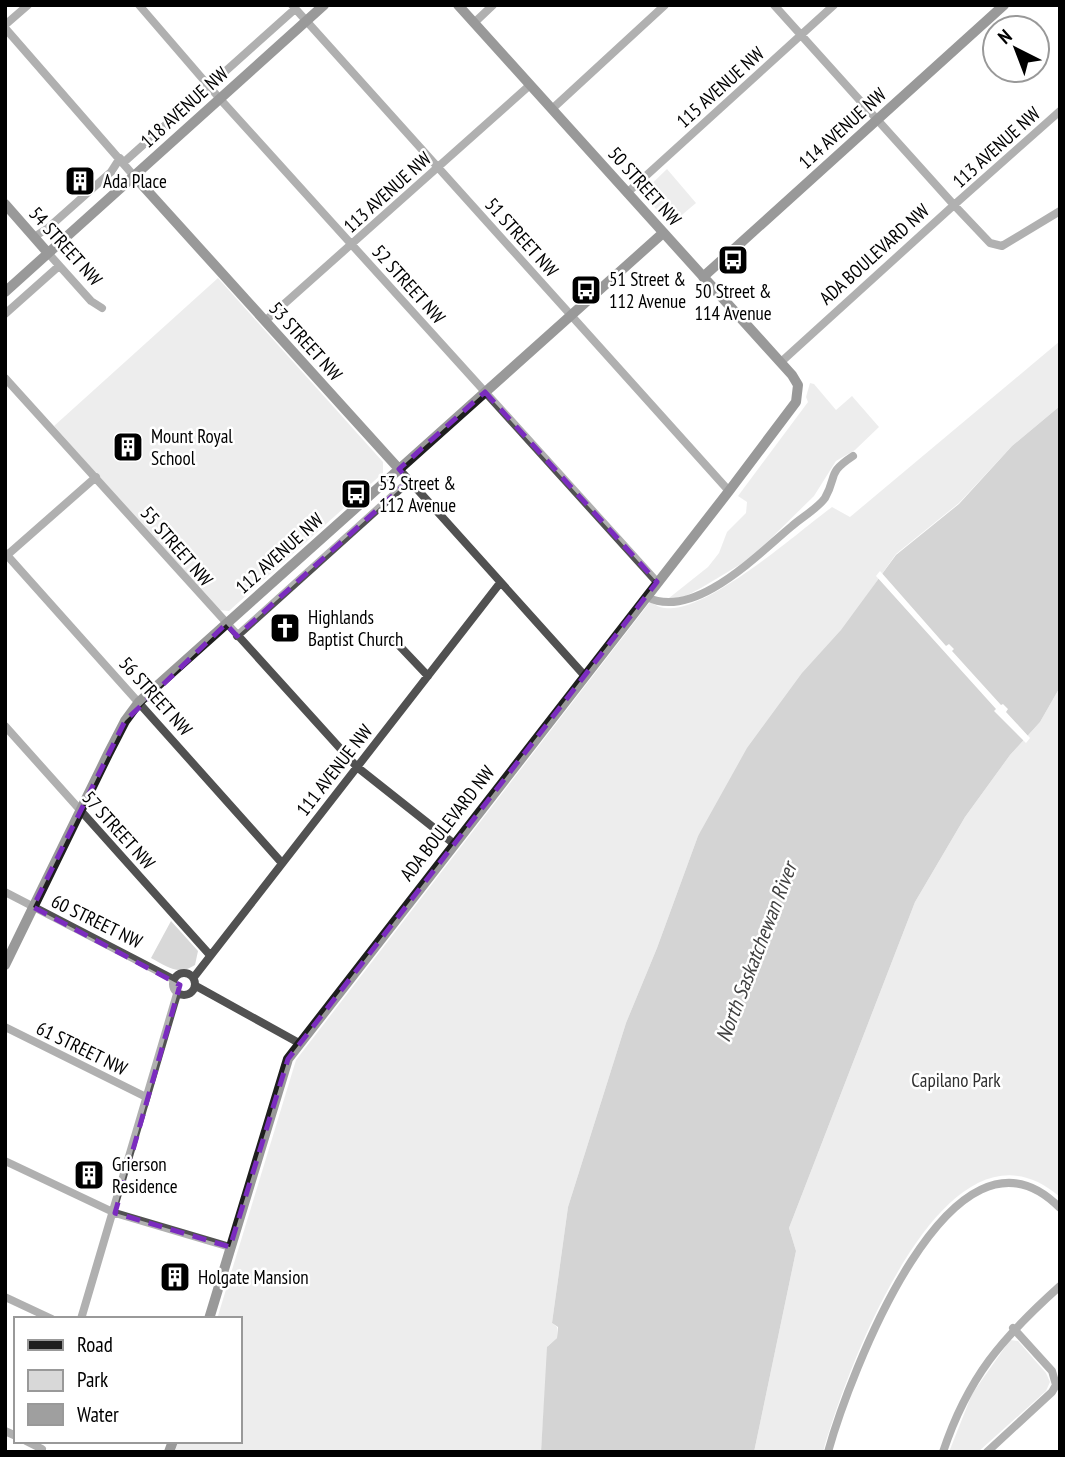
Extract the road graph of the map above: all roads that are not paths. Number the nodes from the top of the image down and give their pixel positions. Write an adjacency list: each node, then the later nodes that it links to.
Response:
1 (28, 5): 13 (street)
2 (139, 5): 16 (street, 52 STREET NW)
3 (324, 5): 11 (street, 118 AVENUE NW)
4 (458, 5): 12 (street, 50 STREET NW)
5 (493, 5): 12 (street)
6 (665, 5): 18 (street)
7 (774, 5): 14 (street)
8 (834, 5): 14 (street, 115 AVENUE NW)
9 (1004, 5): 20 (street, 114 AVENUE NW)
10 (293, 7): 11 (street, 51 STREET NW); 16 (street, 118 AVENUE NW)
11 (306, 21): 17 (street, 118 AVENUE NW); 22 (street, 51 STREET NW)
12 (474, 23): 15 (street, 50 STREET NW)
13 (5, 27): 21 (street, 53 STREET NW)
14 (801, 35): 20 (street); 24 (street, 115 AVENUE NW)
15 (530, 85): 18 (street, 50 STREET NW); 22 (street, 113 AVENUE NW)
16 (209, 86): 17 (street, 52 STREET NW); 21 (street, 118 AVENUE NW)
17 (220, 99): 23 (street, 118 AVENUE NW); 30 (street, 52 STREET NW)
18 (552, 109): 24 (street, 50 STREET NW)
19 (1060, 111): 26 (street, 113 AVENUE NW)
20 (877, 120): 26 (street); 33 (street, 114 AVENUE NW)
21 (122, 160): 23 (street, 53 STREET NW); 29 (street, 118 AVENUE NW)
22 (438, 167): 30 (street, 113 AVENUE NW); 37 (street, 51 STREET NW)
23 (134, 176): 31 (street, 118 AVENUE NW); 38 (street, 53 STREET NW)
24 (627, 192): 28 (street, 50 STREET NW)
25 (5, 204): 29 (street, 54 STREET NW)
26 (954, 205): 27 (street, ADA BOULEVARD NW); 39 (street, ADA BOULEVARD NW)
27 (1059, 212)
28 (663, 233): 33 (street, 50 STREET NW); 37 (street, 112 AVENUE NW)
29 (34, 237): 31 (street, 54 STREET NW)
30 (352, 244): 38 (street, 113 AVENUE NW); 41 (street, 52 STREET NW)
31 (48, 253): 32 (street, 54 STREET NW); 34 (street, 118 AVENUE NW)
32 (59, 266): 35 (street, 54 STREET NW); 36 (street)
33 (703, 277): 39 (street, 50 STREET NW)
34 (5, 292)
35 (102, 308)
36 (5, 314)
37 (571, 314): 41 (street, 112 AVENUE NW); 47 (street, 51 STREET NW)
38 (265, 321): 44 (street, 53 STREET NW)
39 (781, 362): 42 (street, 50 STREET NW)
40 (5, 378): 45 (street, 55 STREET NW)
41 (485, 392): 44 (street, 112 AVENUE NW); 49 (street, 52 STREET NW)
42 (799, 394): 47 (street, ADA BOULEVARD NW)
43 (853, 456): 51 (street)
44 (399, 469): 46 (street, 53 STREET NW); 52 (street, 112 AVENUE NW)
45 (96, 477): 48 (street); 52 (street, 55 STREET NW)
46 (409, 481): 50 (street, 53 STREET NW); 53 (street, 112 AVENUE NW)
47 (729, 491): 49 (street, ADA BOULEVARD NW)
48 (6, 555): 57 (street, 56 STREET NW)
49 (657, 582): 51 (street, ADA BOULEVARD NW)
50 (500, 583): 55 (street, 53 STREET NW); 56 (street, 111 AVENUE NW)
51 (647, 597): 55 (street, ADA BOULEVARD NW)
52 (226, 625): 53 (street, 55 STREET NW); 57 (street, 112 AVENUE NW)
53 (237, 636): 59 (street, 55 STREET NW)
54 (392, 638): 56 (street)
55 (584, 675): 61 (street, ADA BOULEVARD NW)
56 (428, 676): 59 (street, 111 AVENUE NW)
57 (139, 702): 60 (street, 112 AVENUE NW); 62 (street, 56 STREET NW)
58 (5, 726): 60 (street, 57 STREET NW)
59 (357, 767): 61 (street, 55 STREET NW); 62 (street, 111 AVENUE NW)
60 (81, 811): 64 (street, 112 AVENUE NW); 65 (street, 57 STREET NW)
61 (453, 843): 72 (street, ADA BOULEVARD NW)
62 (281, 862): 65 (street, 111 AVENUE NW)
63 (5, 892): 64 (street, 60 STREET NW)
64 (33, 907): 66 (street, 112 AVENUE NW); 68 (street, 60 STREET NW)
65 (209, 954): 67 (street, 111 AVENUE NW)
66 (5, 965)
67 (194, 976): 68 (street); 69 (street)
68 (173, 979): 70 (street)
69 (196, 986): 70 (street); 72 (street)
70 (177, 994): 73 (street)
71 (5, 1027): 73 (street, 61 STREET NW)
72 (299, 1043): 77 (street, ADA BOULEVARD NW)
73 (144, 1096): 76 (street)
74 (5, 1161): 76 (street)
75 (1060, 1208): 84 (street)
76 (115, 1213): 77 (street); 81 (street)
77 (230, 1247): 82 (street, ADA BOULEVARD NW)
78 (1060, 1286): 83 (street)
79 (5, 1297): 80 (street)
80 (48, 1317)
81 (82, 1317)
82 (210, 1317)
83 (1013, 1328): 85 (street); 86 (street)
84 (828, 1452)
85 (943, 1452)
86 (987, 1452)

